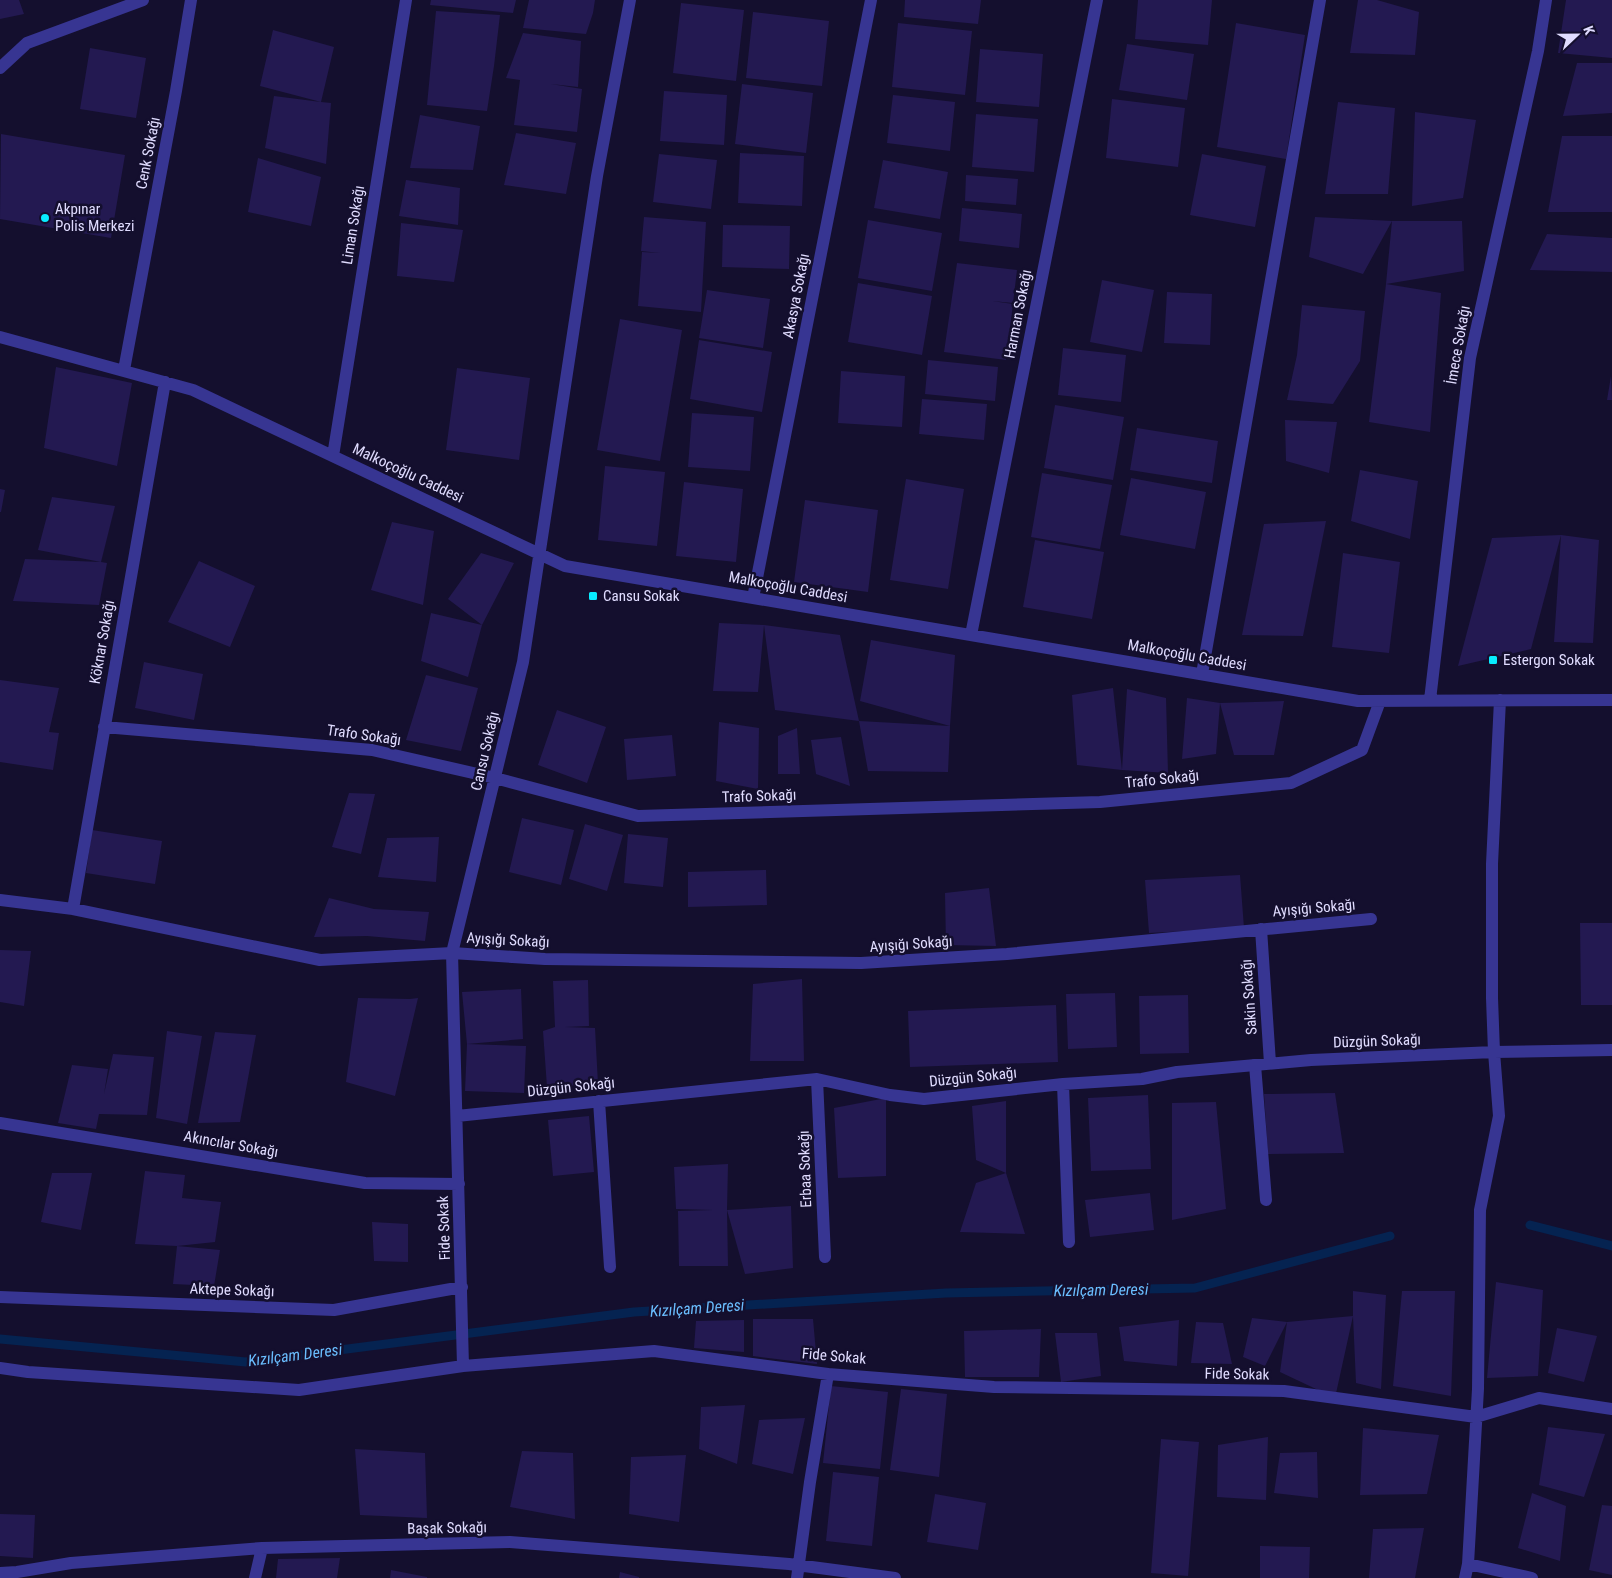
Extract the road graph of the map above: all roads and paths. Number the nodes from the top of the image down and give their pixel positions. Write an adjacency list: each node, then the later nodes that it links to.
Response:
1 (143, 0): 9 (street)
2 (191, 0): 11 (street, Cenk Sokağı)
3 (406, 0): 13 (street, Liman Sokağı)
4 (630, 0): 14 (street, Cansu Sokağı)
5 (871, 0): 15 (street, Akasya Sokağı)
6 (1098, 0): 16 (street, Harman Sokağı)
7 (1320, 0): 17 (street)
8 (1546, 0): 18 (street, İmece Sokağı)
9 (0, 68)
10 (0, 336): 11 (street, Malkoçoğlu Caddesi)
11 (124, 370): 12 (street, Malkoçoğlu Caddesi)
12 (165, 382): 13 (street, Malkoçoğlu Caddesi); 22 (street, Köknar Sokağı)
13 (332, 456): 14 (street, Malkoçoğlu Caddesi)
14 (538, 554): 15 (street, Malkoçoğlu Caddesi); 23 (street, Cansu Sokağı)
15 (753, 598): 16 (street, Malkoçoğlu Caddesi)
16 (971, 635): 17 (street, Malkoçoğlu Caddesi)
17 (1202, 674): 21 (street, Malkoçoğlu Caddesi)
18 (1430, 700): 19 (street, Malkoçoğlu Caddesi); 21 (street, Malkoçoğlu Caddesi)
19 (1500, 700): 20 (street, Malkoçoğlu Caddesi); 30 (street)
20 (1612, 700)
21 (1380, 701): 23 (street, Trafo Sokağı)
22 (104, 727): 23 (street, Trafo Sokağı); 25 (street, Köknar Sokağı)
23 (495, 778): 28 (street, Cansu Sokağı)
24 (0, 900): 25 (street, Ayışığı Sokağı)
25 (73, 909): 28 (street, Ayışığı Sokağı)
26 (1371, 919): 27 (street, Ayışığı Sokağı)
27 (1261, 929): 28 (street, Ayışığı Sokağı); 31 (street, Sakin Sokağı)
28 (452, 953): 36 (street, Fide Sokak)
29 (1612, 1050): 30 (street, Düzgün Sokağı)
30 (1494, 1052): 31 (street, Düzgün Sokağı); 49 (street)
31 (1270, 1063): 32 (street, Düzgün Sokağı)
32 (1255, 1065): 34 (street, Düzgün Sokağı); 39 (street)
33 (817, 1079): 34 (street, Düzgün Sokağı); 35 (street, Düzgün Sokağı); 41 (street, Erbaa Sokağı)
34 (1063, 1084): 40 (street)
35 (599, 1100): 36 (street, Düzgün Sokağı); 42 (street)
36 (457, 1116): 38 (street, Fide Sokak)
37 (0, 1123): 38 (street, Akıncılar Sokağı)
38 (459, 1184): 43 (street, Fide Sokak)
39 (1266, 1200)
40 (1069, 1242)
41 (824, 1257)
42 (610, 1267)
43 (462, 1287): 44 (street, Aktepe Sokağı); 45 (street, Fide Sokak)
44 (0, 1297)
45 (463, 1361): 46 (street); 47 (street, Fide Sokak)
46 (0, 1368)
47 (828, 1374): 49 (street, Fide Sokak); 52 (street)
48 (1612, 1409): 49 (street, Fide Sokak)
49 (1476, 1417): 51 (street)
50 (262, 1548): 52 (street, Başak Sokağı); 53 (street, Başak Sokağı); 54 (street)
51 (1468, 1564): 56 (street); 57 (street)
52 (798, 1572): 55 (street, Başak Sokağı)
53 (0, 1573)
54 (255, 1578)
55 (895, 1578)
56 (1465, 1578)
57 (1532, 1578)

